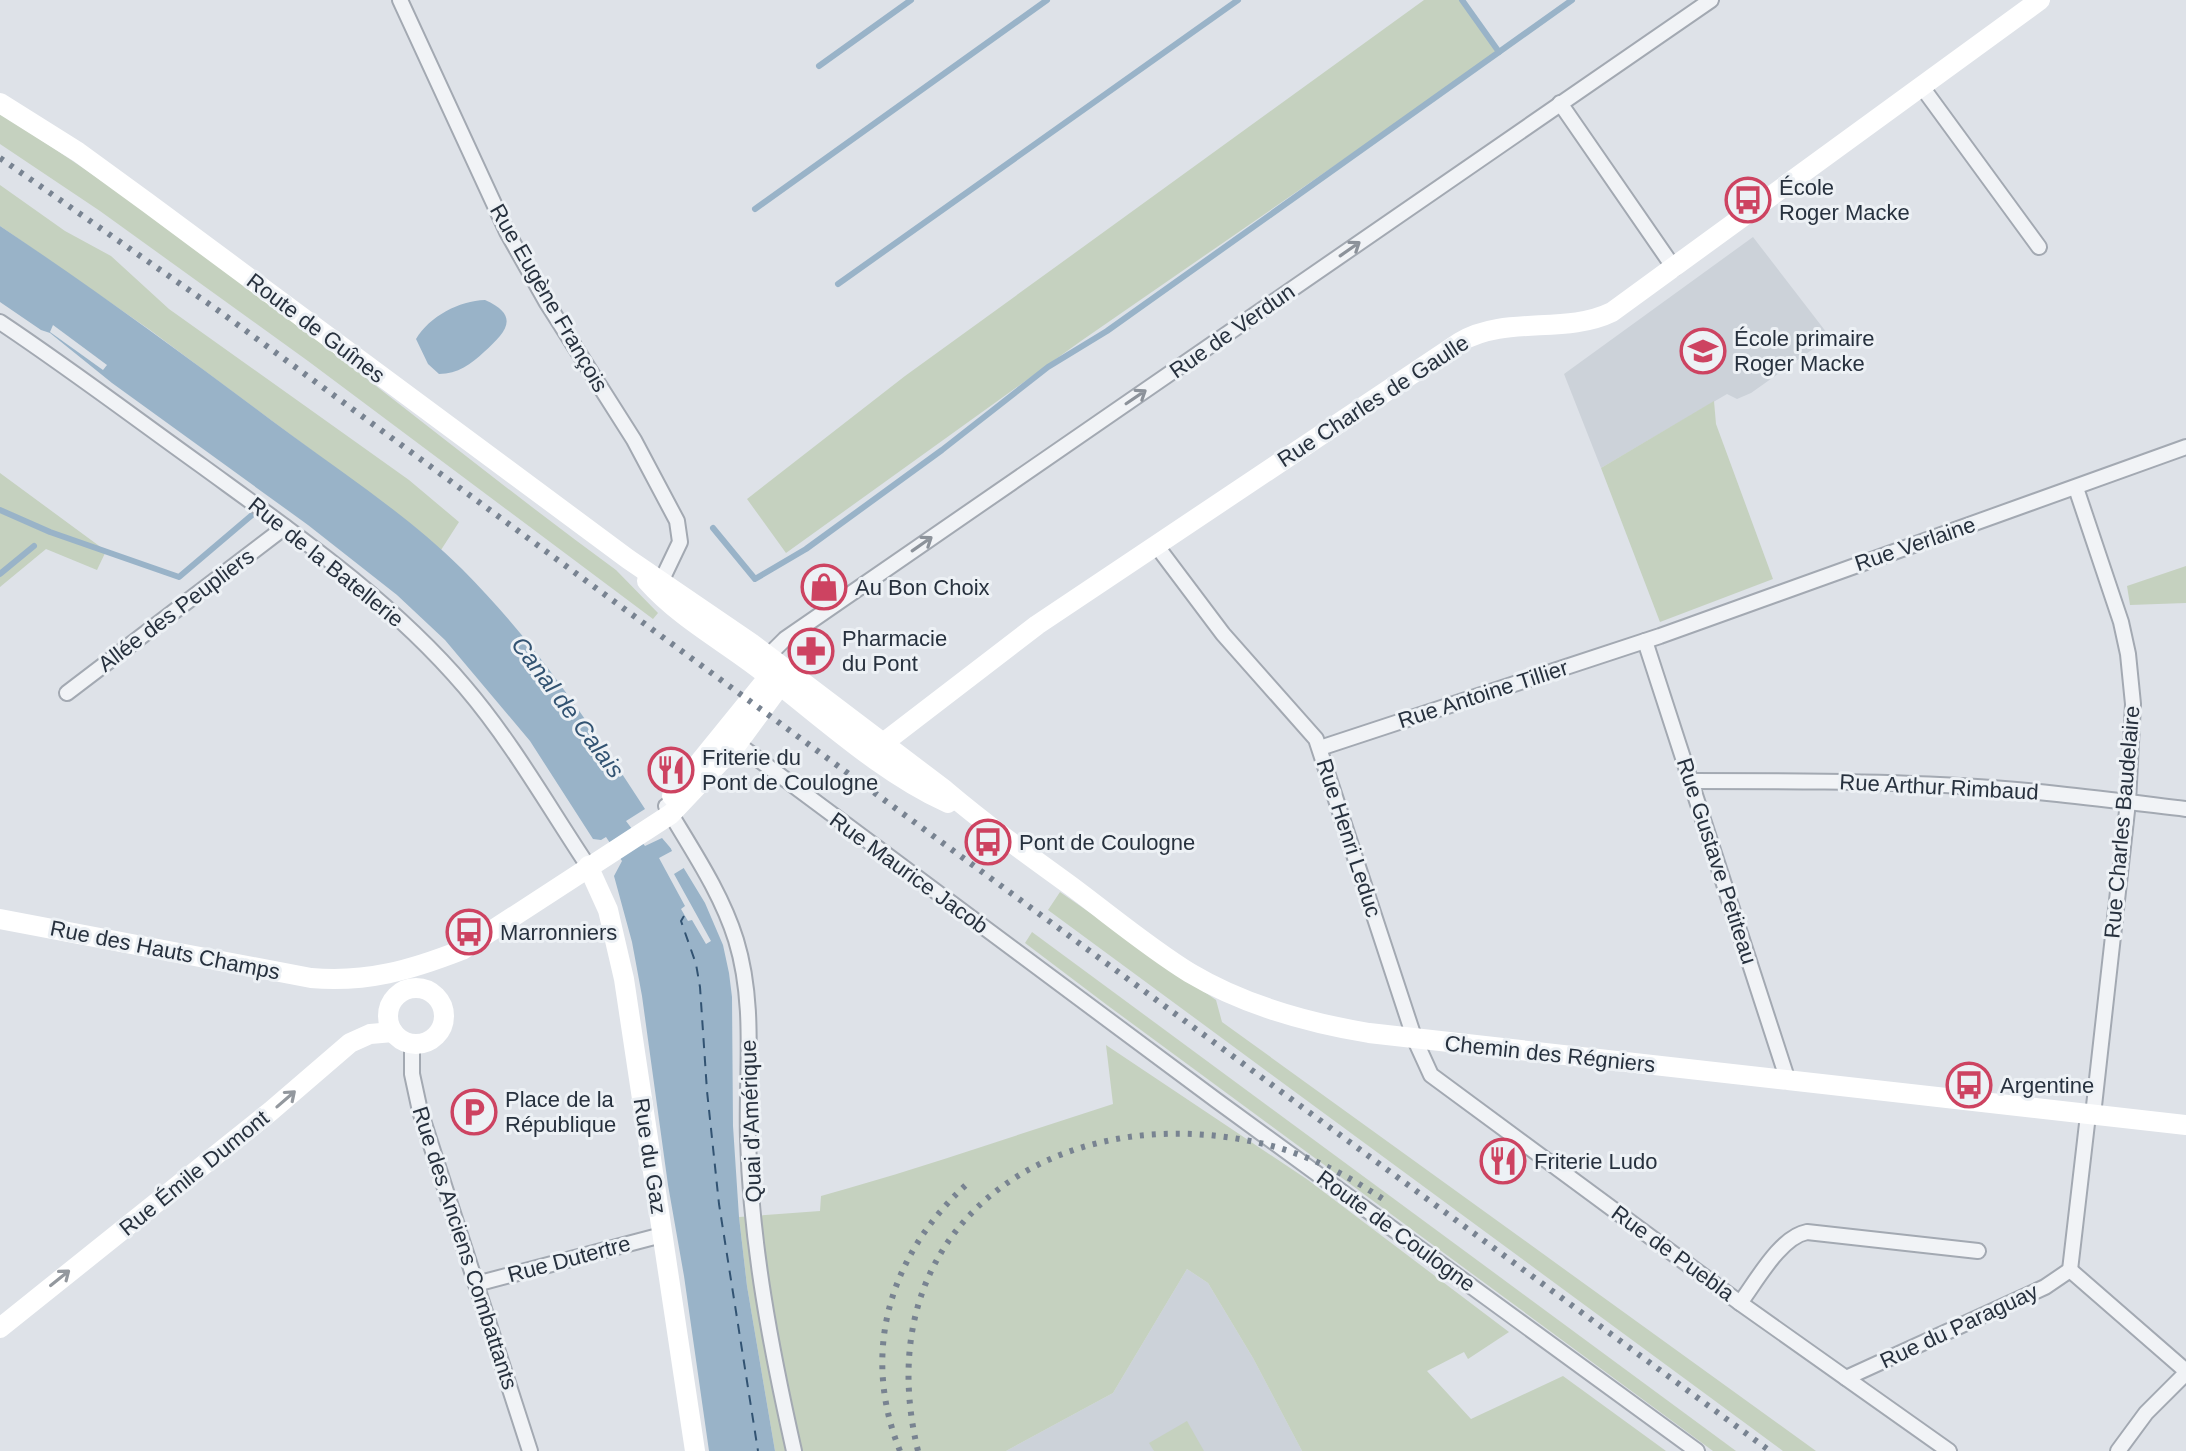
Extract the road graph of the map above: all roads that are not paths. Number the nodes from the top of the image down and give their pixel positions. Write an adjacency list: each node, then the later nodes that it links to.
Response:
1 (400, 0): 14 (street, Rue Eugène François)
2 (1711, 0): 6 (street, Rue de Verdun)
3 (2040, 0): 4 (street, Rue Charles de Gaulle)
4 (1922, 87): 7 (street); 8 (street, Rue Charles de Gaulle)
5 (0, 103): 14 (street, Route de Guînes)
6 (1560, 103): 8 (street); 16 (street, Rue de Verdun, one-way to 6)
7 (2039, 247)
8 (1674, 268): 13 (street, Rue Charles de Gaulle)
9 (0, 322): 12 (street, Rue de la Batellerie)
10 (2186, 447): 11 (street, Rue Verlaine)
11 (2076, 488): 15 (street, Rue Verlaine); 22 (street, Rue Charles Baudelaire)
12 (285, 527): 17 (street, Allée des Peupliers); 26 (street, Rue de la Batellerie)
13 (1156, 545): 19 (street, Rue Charles de Gaulle); 20 (street, Rue Henri Leduc)
14 (659, 586): 16 (street, Route de Guînes)
15 (1645, 641): 20 (street, Rue Antoine Tillier); 21 (street, Rue Gustave Petiteau)
16 (774, 670): 18 (street); 19 (street, Chemin des Régniers); 25 (street, Chemin des Régniers)
17 (67, 693)
18 (731, 739): 24 (street); 32 (street, Rue Maurice Jacob)
19 (882, 744): 25 (street, Chemin des Régniers)
20 (1320, 748): 34 (street, Rue Henri Leduc)
21 (1690, 781): 22 (street, Rue Arthur Rimbaud); 36 (street, Rue Gustave Petiteau)
22 (2128, 802): 23 (street, Rue Arthur Rimbaud); 37 (street, Rue Charles Baudelaire)
23 (2186, 809)
24 (668, 810): 26 (street); 49 (street, Quai d'Amérique)
25 (974, 815): 34 (street, Chemin des Régniers)
26 (596, 862): 28 (street, Rue des Hauts Champs); 39 (street, Rue du Gaz)
27 (0, 919): 29 (street, Rue des Hauts Champs)
28 (462, 950): 29 (street, Rue des Hauts Champs); 31 (street)
29 (330, 980): 30 (street, Rue des Hauts Champs)
30 (405, 989): 31 (street); 33 (street)
31 (431, 991): 35 (street)
32 (1095, 1010): 50 (street, Route de Coulogne)
33 (393, 1032): 35 (street); 44 (street, Rue Émile Dumont, one-way to 33)
34 (1415, 1040): 36 (street, Chemin des Régniers); 43 (street, Rue de Puebla)
35 (412, 1044): 42 (street, Rue des Anciens Combattants)
36 (1788, 1081): 37 (street, Chemin des Régniers)
37 (2090, 1115): 38 (street, Chemin des Régniers); 41 (street, Rue Charles Baudelaire)
38 (2186, 1125)
39 (662, 1235): 42 (street, Rue Dutertre); 48 (street, Rue du Gaz)
40 (1978, 1251): 43 (street)
41 (2070, 1270): 45 (street); 46 (street, Rue du Paraguay)
42 (476, 1284): 47 (street, Rue des Anciens Combattants)
43 (1740, 1303): 46 (street, Rue de Puebla)
44 (0, 1328)
45 (2186, 1372): 52 (street)
46 (1846, 1378): 51 (street, Rue de Puebla)
47 (530, 1451)
48 (695, 1451)
49 (794, 1451)
50 (1697, 1451)
51 (1949, 1451)
52 (2118, 1451)

